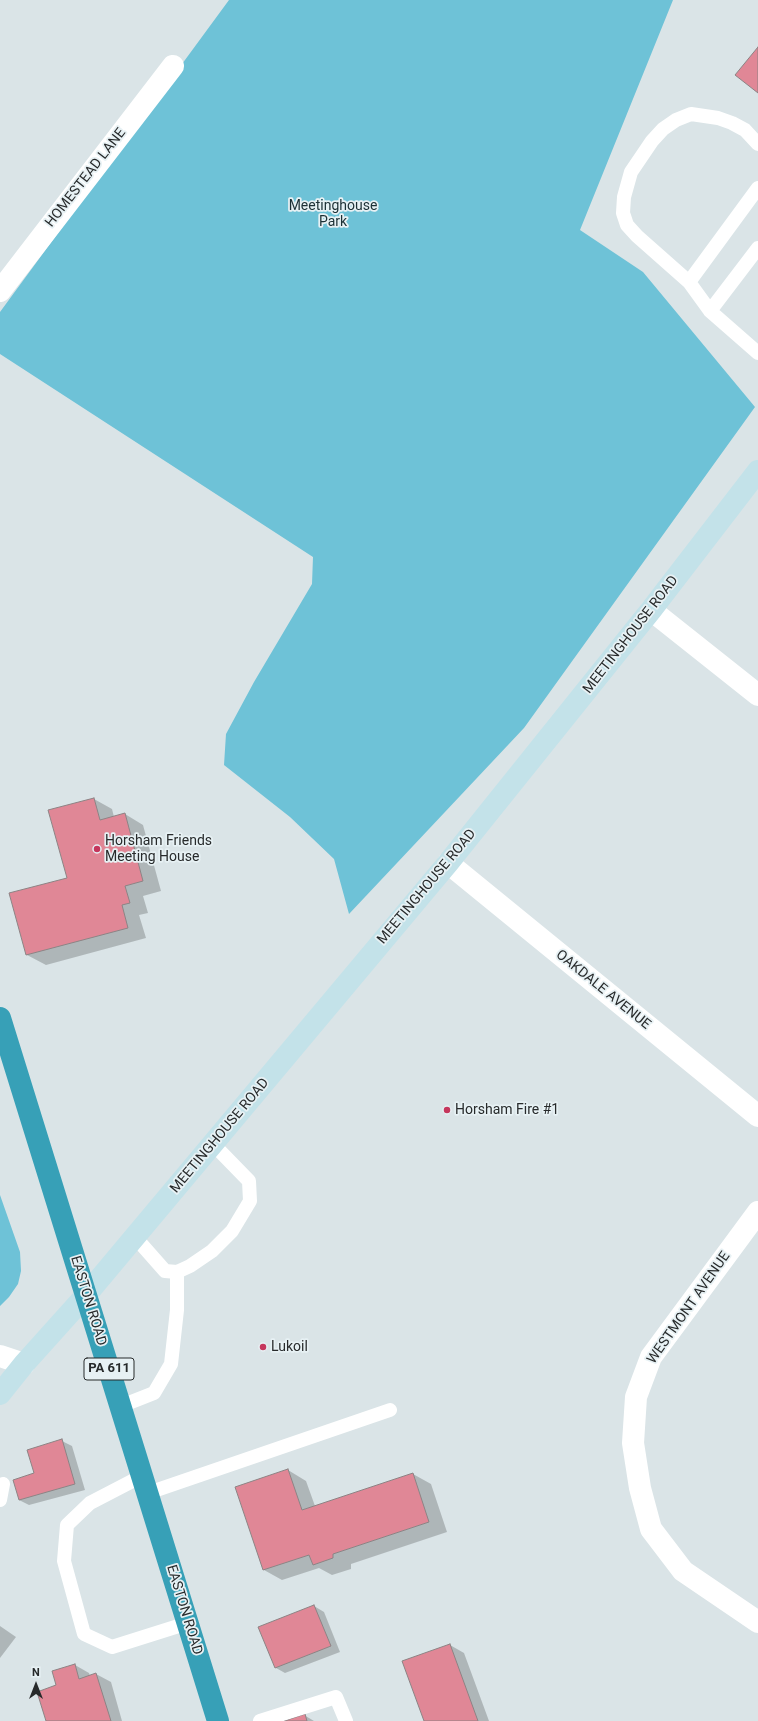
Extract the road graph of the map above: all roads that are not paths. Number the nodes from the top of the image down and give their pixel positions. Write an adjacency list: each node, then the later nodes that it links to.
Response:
1 (173, 66): 6 (street, HOMESTEAD LANE)
2 (758, 144): 5 (lane)
3 (758, 188): 5 (lane)
4 (758, 248): 7 (lane)
5 (689, 282): 7 (lane)
6 (0, 291)
7 (710, 311): 8 (lane)
8 (758, 353)
9 (758, 471): 10 (street, MEETINGHOUSE ROAD)
10 (651, 610): 11 (street); 12 (street, MEETINGHOUSE ROAD)
11 (758, 695)
12 (448, 863): 14 (street, OAKDALE AVENUE); 15 (street, MEETINGHOUSE ROAD)
13 (0, 1018): 19 (highway, EASTON ROAD / PA 611)
14 (758, 1116)
15 (213, 1144): 17 (street, MEETINGHOUSE ROAD); 18 (lane)
16 (758, 1212): 28 (street, WESTMONT AVENUE)
17 (135, 1237): 18 (lane); 19 (street, MEETINGHOUSE ROAD)
18 (177, 1272): 23 (lane)
19 (86, 1295): 21 (street, MEETINGHOUSE ROAD); 23 (highway, EASTON ROAD / PA 611)
20 (0, 1356): 21 (street)
21 (24, 1364): 22 (street, MEETINGHOUSE ROAD)
22 (0, 1394)
23 (120, 1406): 26 (highway, EASTON ROAD / PA 611)
24 (390, 1410): 26 (lane)
25 (3, 1484): 27 (lane)
26 (145, 1484): 29 (highway, EASTON ROAD / PA 611); 29 (lane)
27 (0, 1500)
28 (758, 1622)
29 (188, 1623): 30 (highway, EASTON ROAD / PA 611)
30 (218, 1721)
31 (260, 1721): 32 (lane)
32 (346, 1721)

